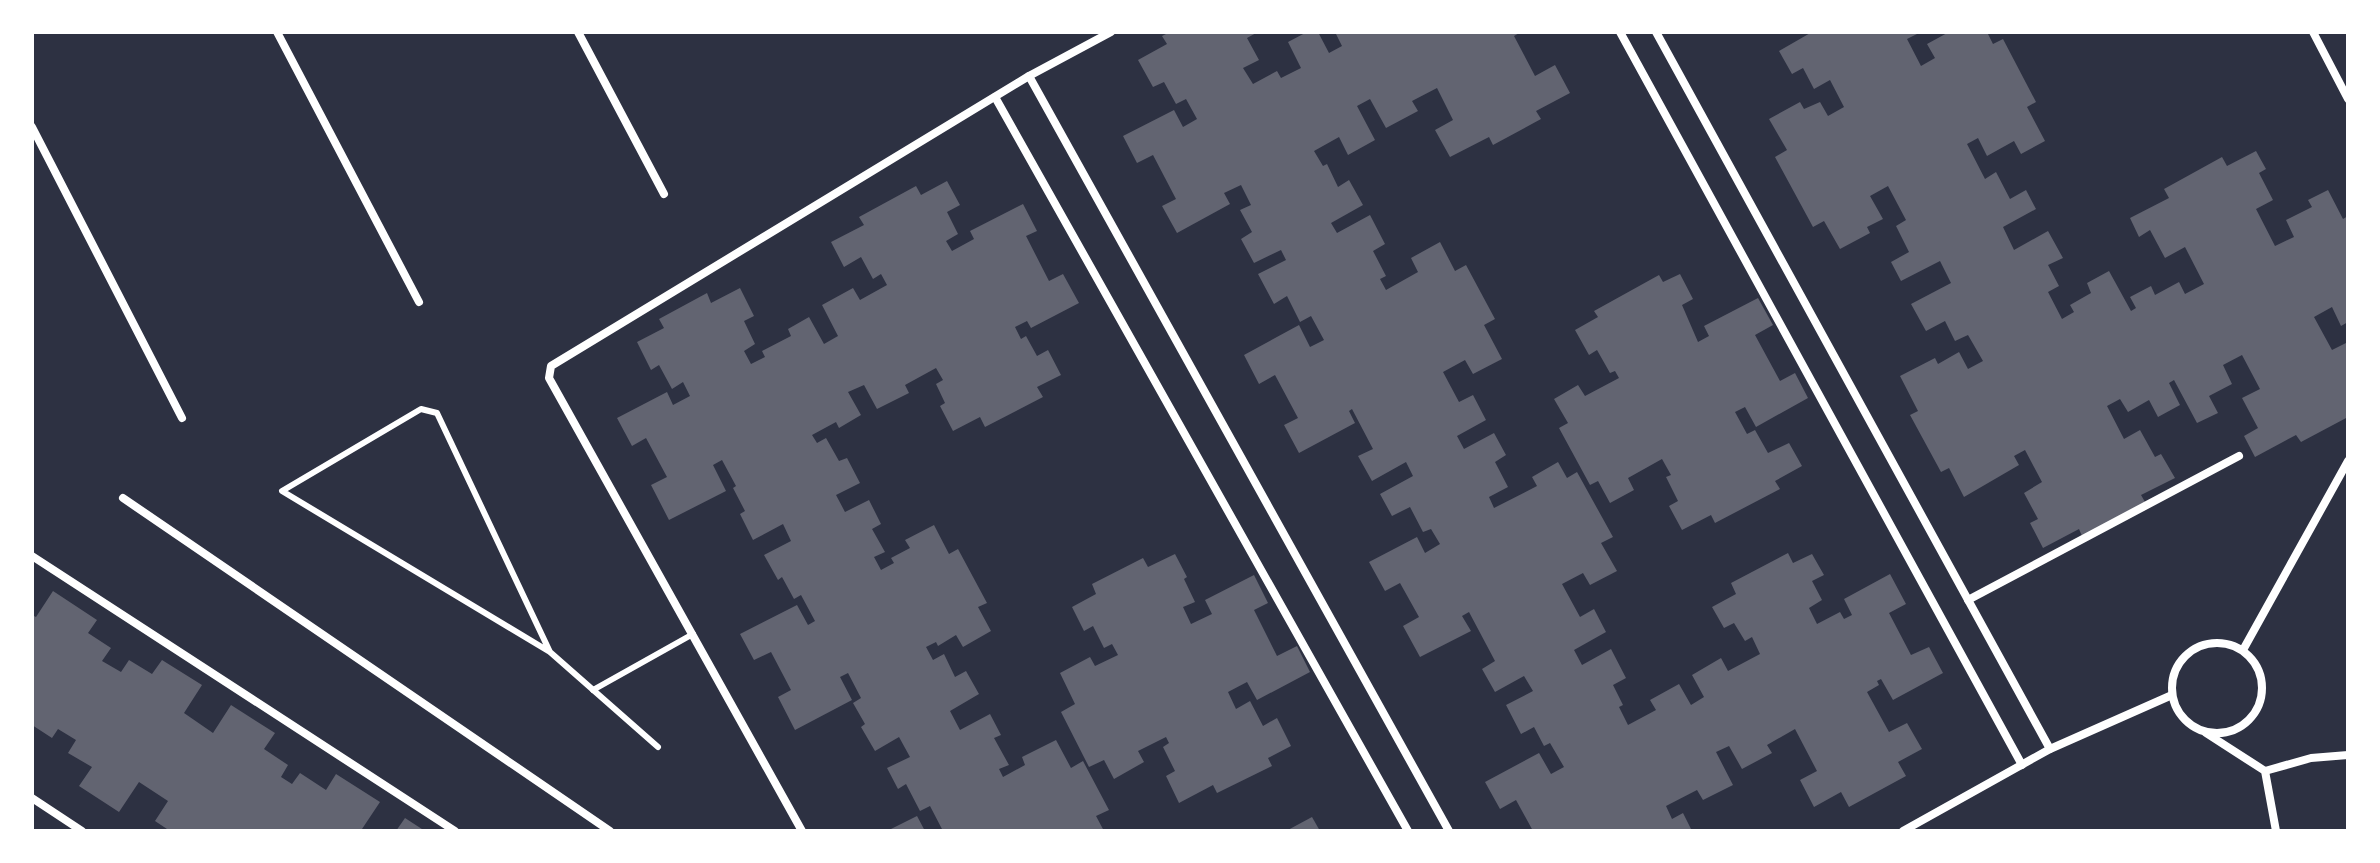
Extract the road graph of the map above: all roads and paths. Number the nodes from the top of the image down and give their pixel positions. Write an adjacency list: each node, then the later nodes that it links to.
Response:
1 (277, 32): 12 (street)
2 (578, 32): 11 (street)
3 (1111, 32): 7 (street)
4 (1620, 32): 28 (street)
5 (1656, 32): 18 (street)
6 (2313, 32): 9 (street)
7 (1029, 76): 8 (street); 36 (street)
8 (995, 97): 19 (street); 35 (street)
9 (2348, 99)
10 (32, 127): 13 (street)
11 (664, 194)
12 (419, 302)
13 (182, 418)
14 (2239, 456): 18 (street)
15 (2348, 461): 20 (street)
16 (123, 498): 33 (street)
17 (32, 556): 32 (street)
18 (1968, 600): 26 (street)
19 (693, 634): 22 (lane); 34 (street)
20 (2243, 650): 23 (street); 24 (street)
21 (550, 652): 21 (lane); 22 (lane)
22 (593, 690): 25 (lane)
23 (2172, 695): 24 (street); 26 (street)
24 (2206, 732): 29 (street)
25 (658, 747)
26 (2050, 749): 28 (street)
27 (2348, 755): 29 (street)
28 (2022, 765): 37 (street)
29 (2265, 771): 38 (street)
30 (32, 798): 31 (street)
31 (82, 831)
32 (455, 831)
33 (610, 831)
34 (802, 831)
35 (1408, 831)
36 (1449, 831)
37 (1903, 831)
38 (2276, 831)

